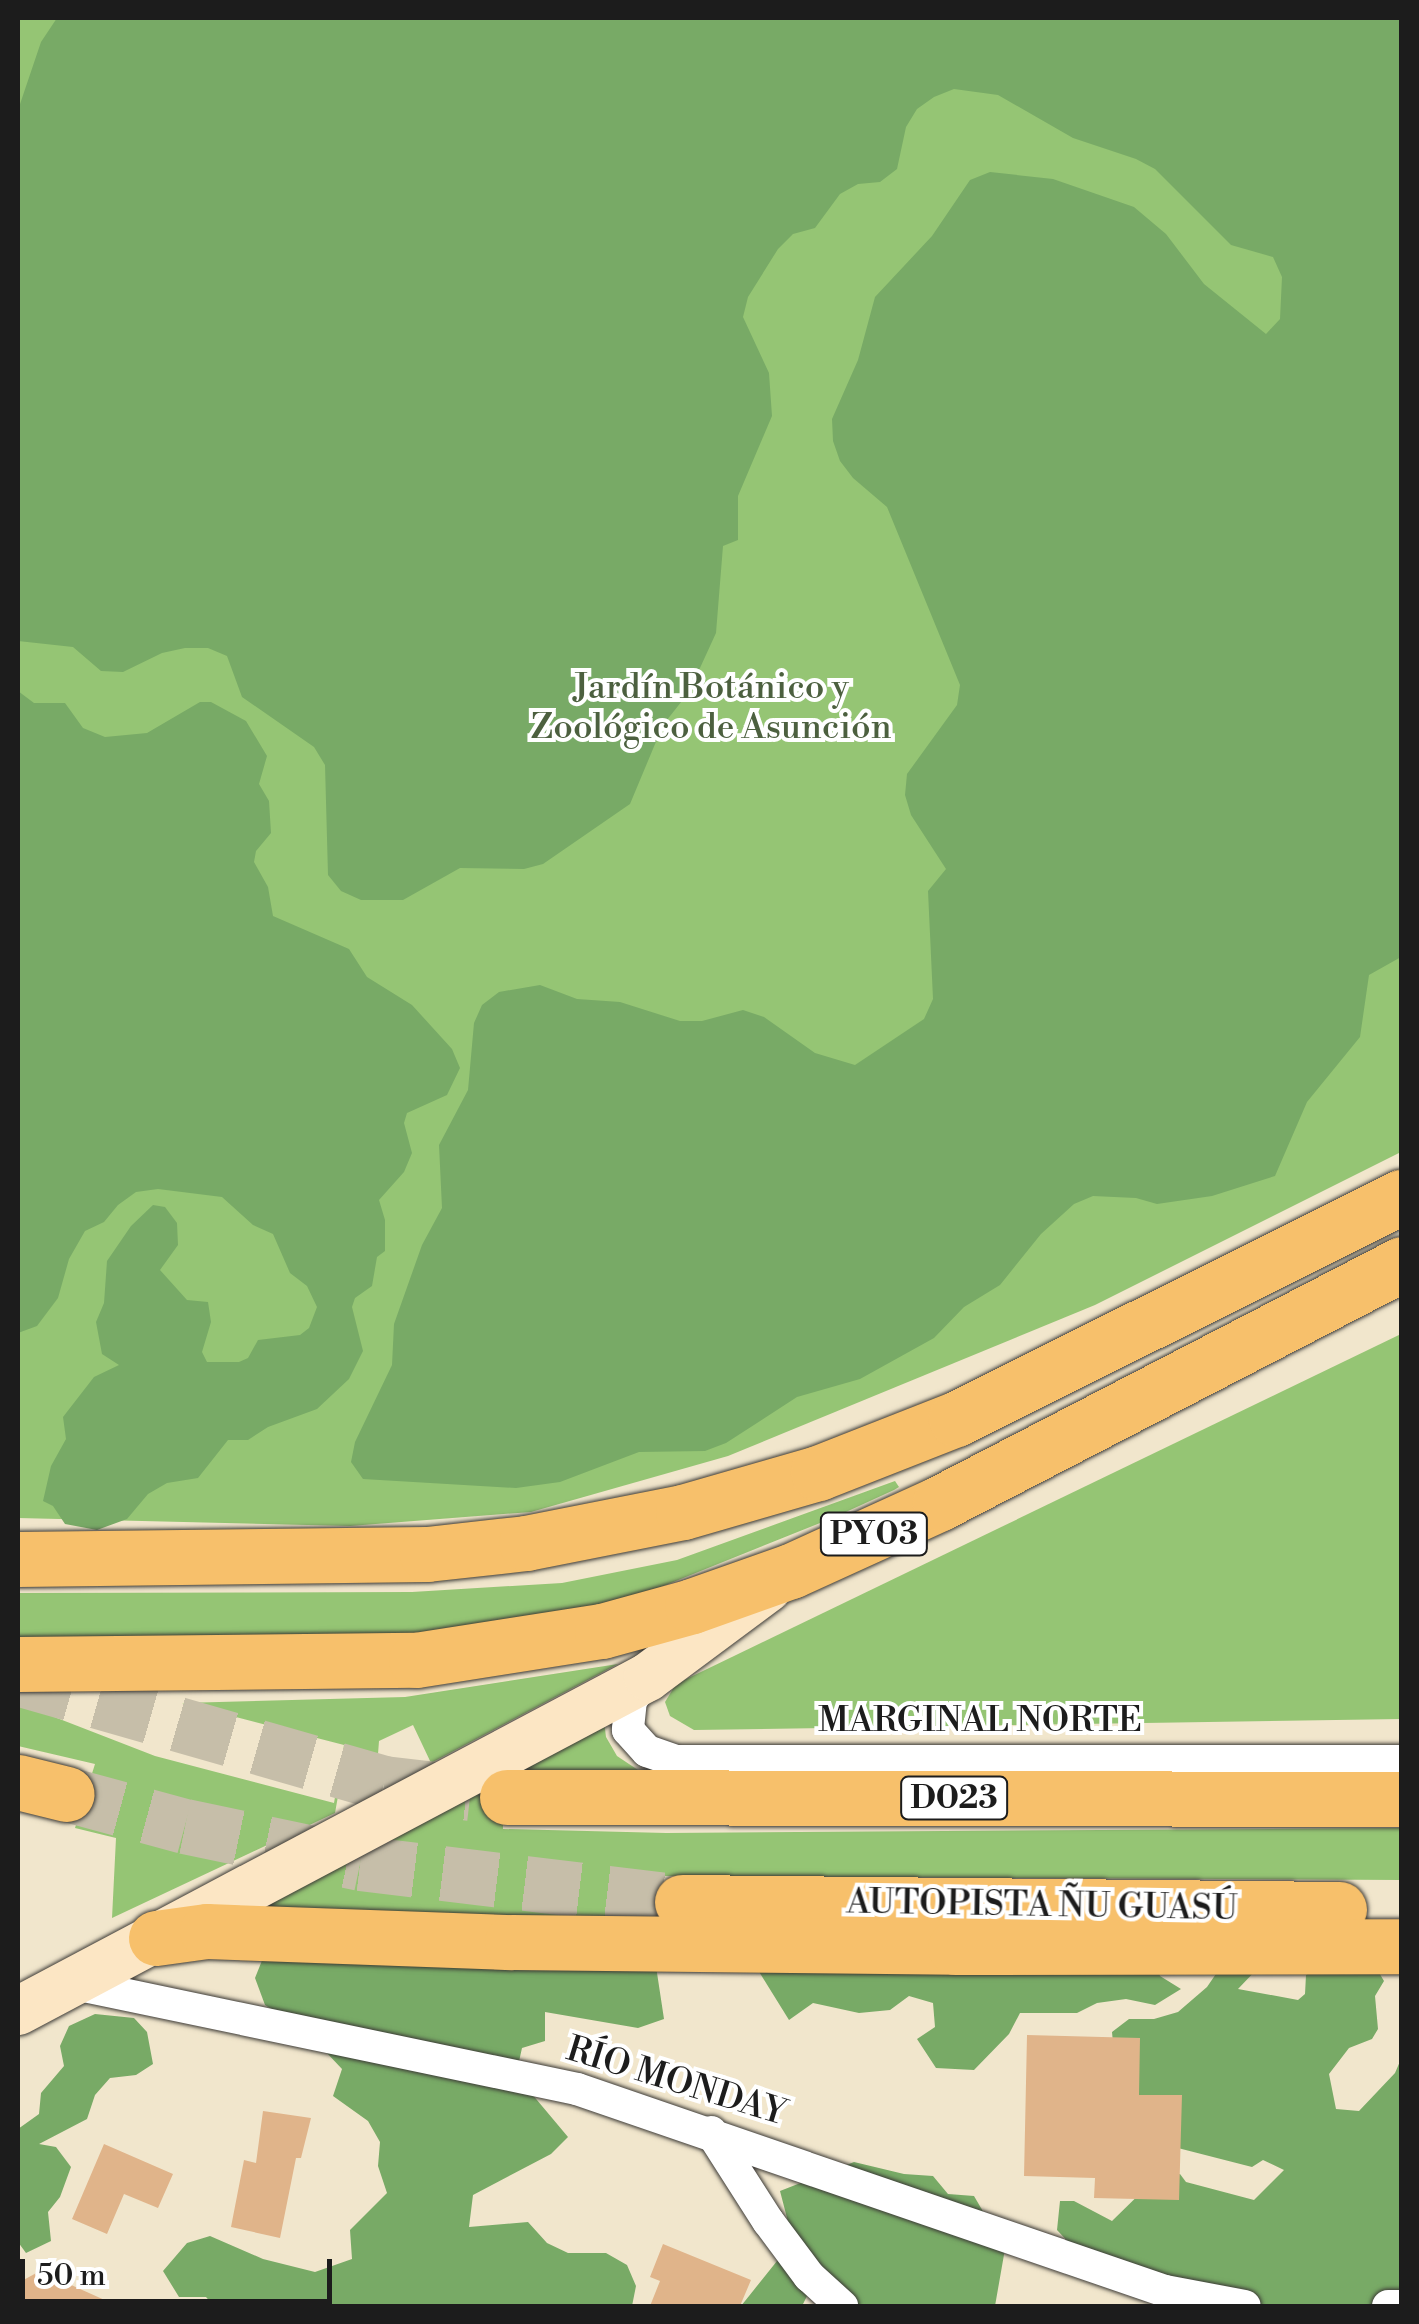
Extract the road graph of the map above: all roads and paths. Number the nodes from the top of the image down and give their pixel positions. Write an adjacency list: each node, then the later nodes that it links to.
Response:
1 (1402, 1197): 3 (highway, PY03)
2 (1402, 1264): 4 (highway, PY03)
3 (18, 1559)
4 (791, 1571): 5 (highway, PY03); 6 (street)
5 (18, 1664)
6 (648, 1677): 7 (street, MARGINAL NORTE); 12 (street)
7 (1402, 1761)
8 (508, 1797): 9 (highway, D023)
9 (1402, 1799)
10 (682, 1902): 11 (highway, AUTOPISTA ÑU GUASÚ)
11 (1402, 1909)
12 (156, 1938): 13 (highway); 14 (street)
13 (1402, 1946)
14 (70, 1983): 15 (street); 16 (street, RÍO MONDAY)
15 (18, 2010)
16 (711, 2132): 17 (street); 18 (street, RÍO MONDAY)
17 (842, 2306)
18 (1245, 2306)
19 (1388, 2306): 20 (street)
20 (1402, 2306)

